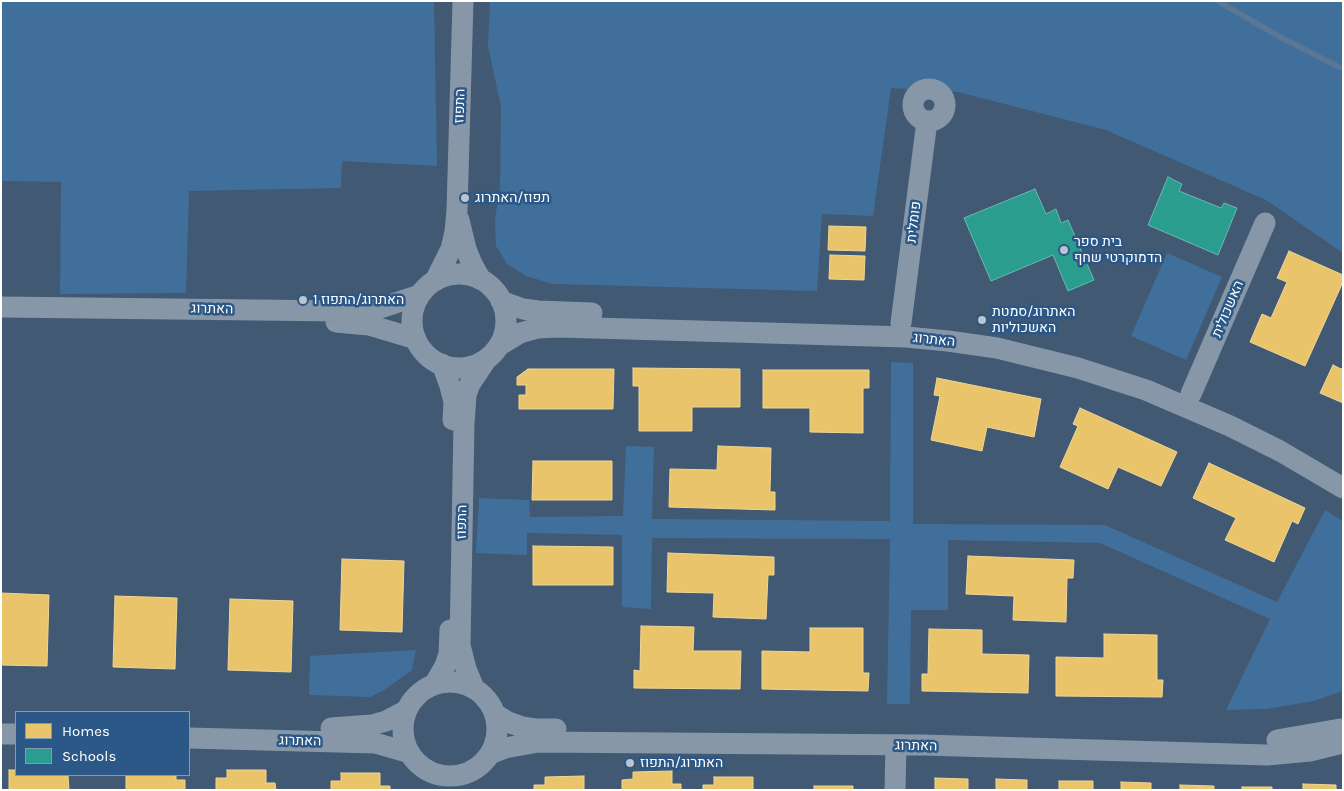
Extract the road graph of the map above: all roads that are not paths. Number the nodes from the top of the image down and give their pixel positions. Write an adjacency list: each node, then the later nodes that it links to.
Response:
1 (463, 1): 3 (street, התפוז)
2 (927, 121): 10 (street, פומלית)
3 (457, 210): 5 (street, התפוז); 6 (street, התפוז)
4 (1265, 223): 14 (street, האשכולית)
5 (481, 280): 6 (street); 7 (street)
6 (428, 288): 8 (street, האתרוג); 11 (street)
7 (502, 301): 10 (street, האתרוג); 12 (street)
8 (1, 307)
9 (1, 318): 11 (street, האתרוג)
10 (902, 323): 14 (street, האתרוג)
11 (416, 339): 13 (street)
12 (493, 352): 13 (street); 16 (street, האתרוג); 18 (street, התפוז)
13 (442, 364): 17 (street, התפוז)
14 (1191, 394): 15 (street, האתרוג)
15 (1343, 472)
16 (1343, 488)
17 (434, 684): 18 (street); 19 (street)
18 (474, 688): 20 (street)
19 (407, 710): 23 (street, האתרוג); 30 (street)
20 (495, 714): 24 (street, האתרוג); 31 (street)
21 (1, 721): 22 (street)
22 (15, 721)
23 (190, 725)
24 (1343, 728)
25 (1, 734): 26 (street)
26 (15, 734)
27 (190, 738): 30 (street, האתרוג)
28 (1343, 743): 29 (street, האתרוג)
29 (896, 745): 31 (street, האתרוג); 33 (street)
30 (410, 753): 32 (street)
31 (490, 754): 32 (street)
32 (450, 783)
33 (895, 790)

